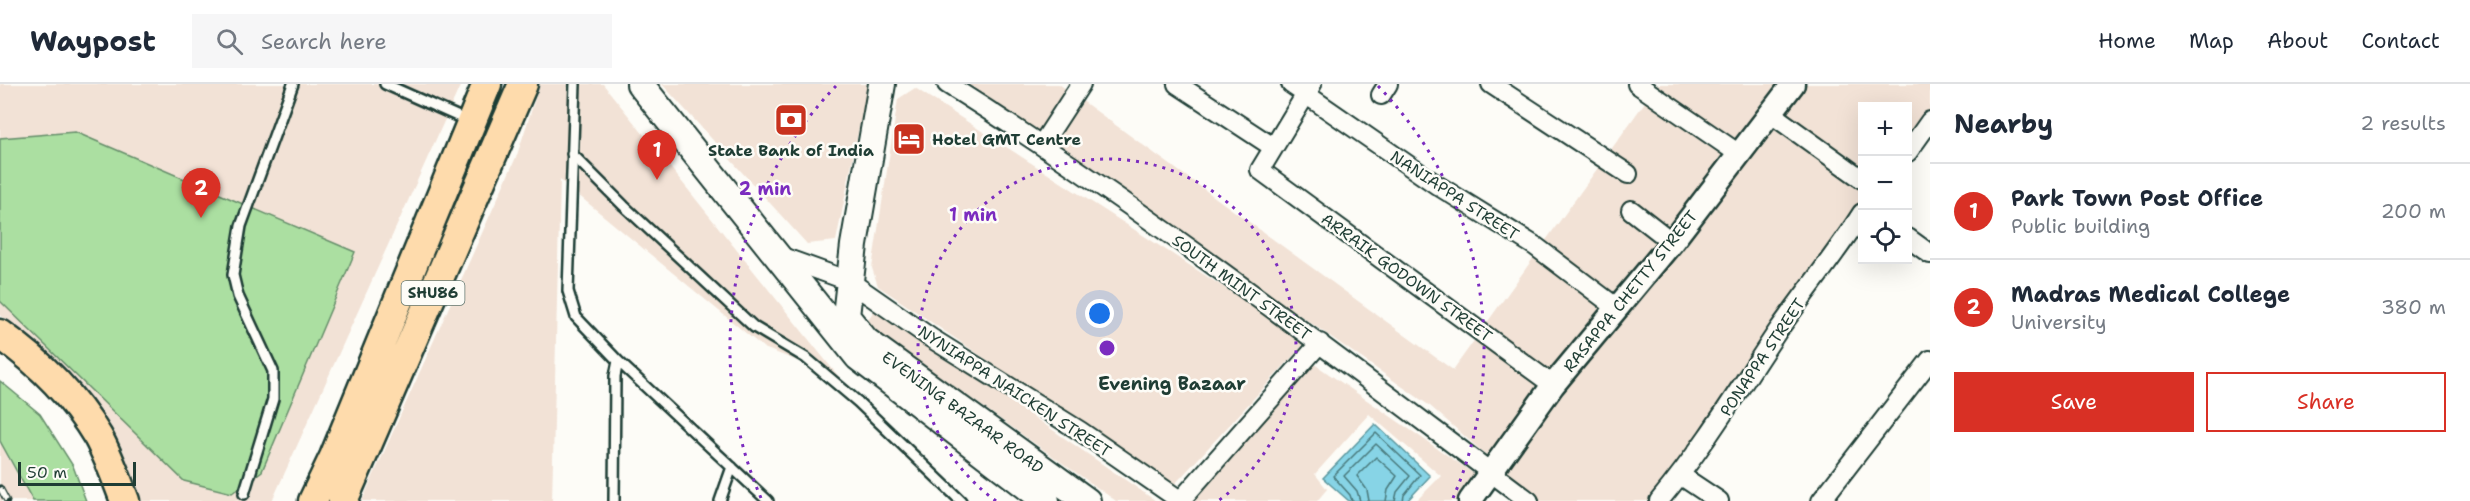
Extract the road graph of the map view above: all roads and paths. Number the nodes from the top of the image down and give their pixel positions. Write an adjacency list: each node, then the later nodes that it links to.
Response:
1 (293, 84): 43 (lane)
2 (386, 84): 17 (lane)
3 (487, 84): 17 (main road, SHU86)
4 (523, 84): 46 (main road, SHU86)
5 (575, 84): 21 (lane)
6 (640, 84): 29 (main road, EVENING BAZAAR ROAD)
7 (882, 84): 31 (main road)
8 (947, 84): 18 (street, SOUTH MINT STREET)
9 (1177, 84): 20 (street)
10 (1491, 84): 23 (street)
11 (1793, 84): 15 (street, RASAPPA CHETTY STREET)
12 (1645, 86): 22 (street)
13 (1072, 87): 18 (street)
14 (1303, 88): 20 (street); 32 (street, NANIAPPA STREET)
15 (1770, 113): 22 (street, RASAPPA CHETTY STREET); 24 (street)
16 (1930, 121): 19 (street)
17 (470, 122): 45 (main road, SHU86)
18 (1042, 144): 34 (street, SOUTH MINT STREET)
19 (1912, 146)
20 (1273, 147): 38 (street, ARRAIK GODOWN STREET)
21 (572, 154): 37 (lane); 50 (lane)
22 (1739, 154): 28 (street, RASAPPA CHETTY STREET)
23 (1628, 174)
24 (1858, 175)
25 (1631, 210): 28 (street)
26 (1858, 220): 42 (street, PONAPPA STREET)
27 (1912, 241): 30 (street)
28 (1672, 242): 32 (street, RASAPPA CHETTY STREET)
29 (773, 254): 31 (street, NYNIAPPA NAICKEN STREET); 40 (main road, EVENING BAZAAR ROAD)
30 (1930, 254)
31 (849, 281): 40 (main road, EVENING BAZAAR ROAD); 53 (street, NYNIAPPA NAICKEN STREET)
32 (1617, 308): 38 (street, RASAPPA CHETTY STREET)
33 (0, 334): 44 (main road)
34 (1320, 343): 41 (street, SOUTH MINT STREET); 53 (street)
35 (0, 354): 44 (main road)
36 (1930, 360): 58 (street)
37 (618, 361): 39 (lane); 47 (lane)
38 (1553, 385): 41 (street, RASAPPA CHETTY STREET)
39 (732, 467): 48 (lane); 49 (lane)
40 (1022, 469): 51 (main road, EVENING BAZAAR ROAD); 52 (main road, EVENING BAZAAR ROAD)
41 (1490, 472): 54 (street, RASAPPA CHETTY STREET); 55 (street, SOUTH MINT STREET)
42 (1680, 475): 56 (street, PONAPPA STREET); 57 (street)
43 (244, 494)
44 (113, 498)
45 (313, 501)
46 (343, 501)
47 (614, 501)
48 (720, 501)
49 (768, 501)
50 (961, 501)
51 (1046, 501)
52 (1087, 501)
53 (1180, 501)
54 (1470, 501)
55 (1528, 501)
56 (1659, 501)
57 (1719, 501)
58 (1821, 501)

